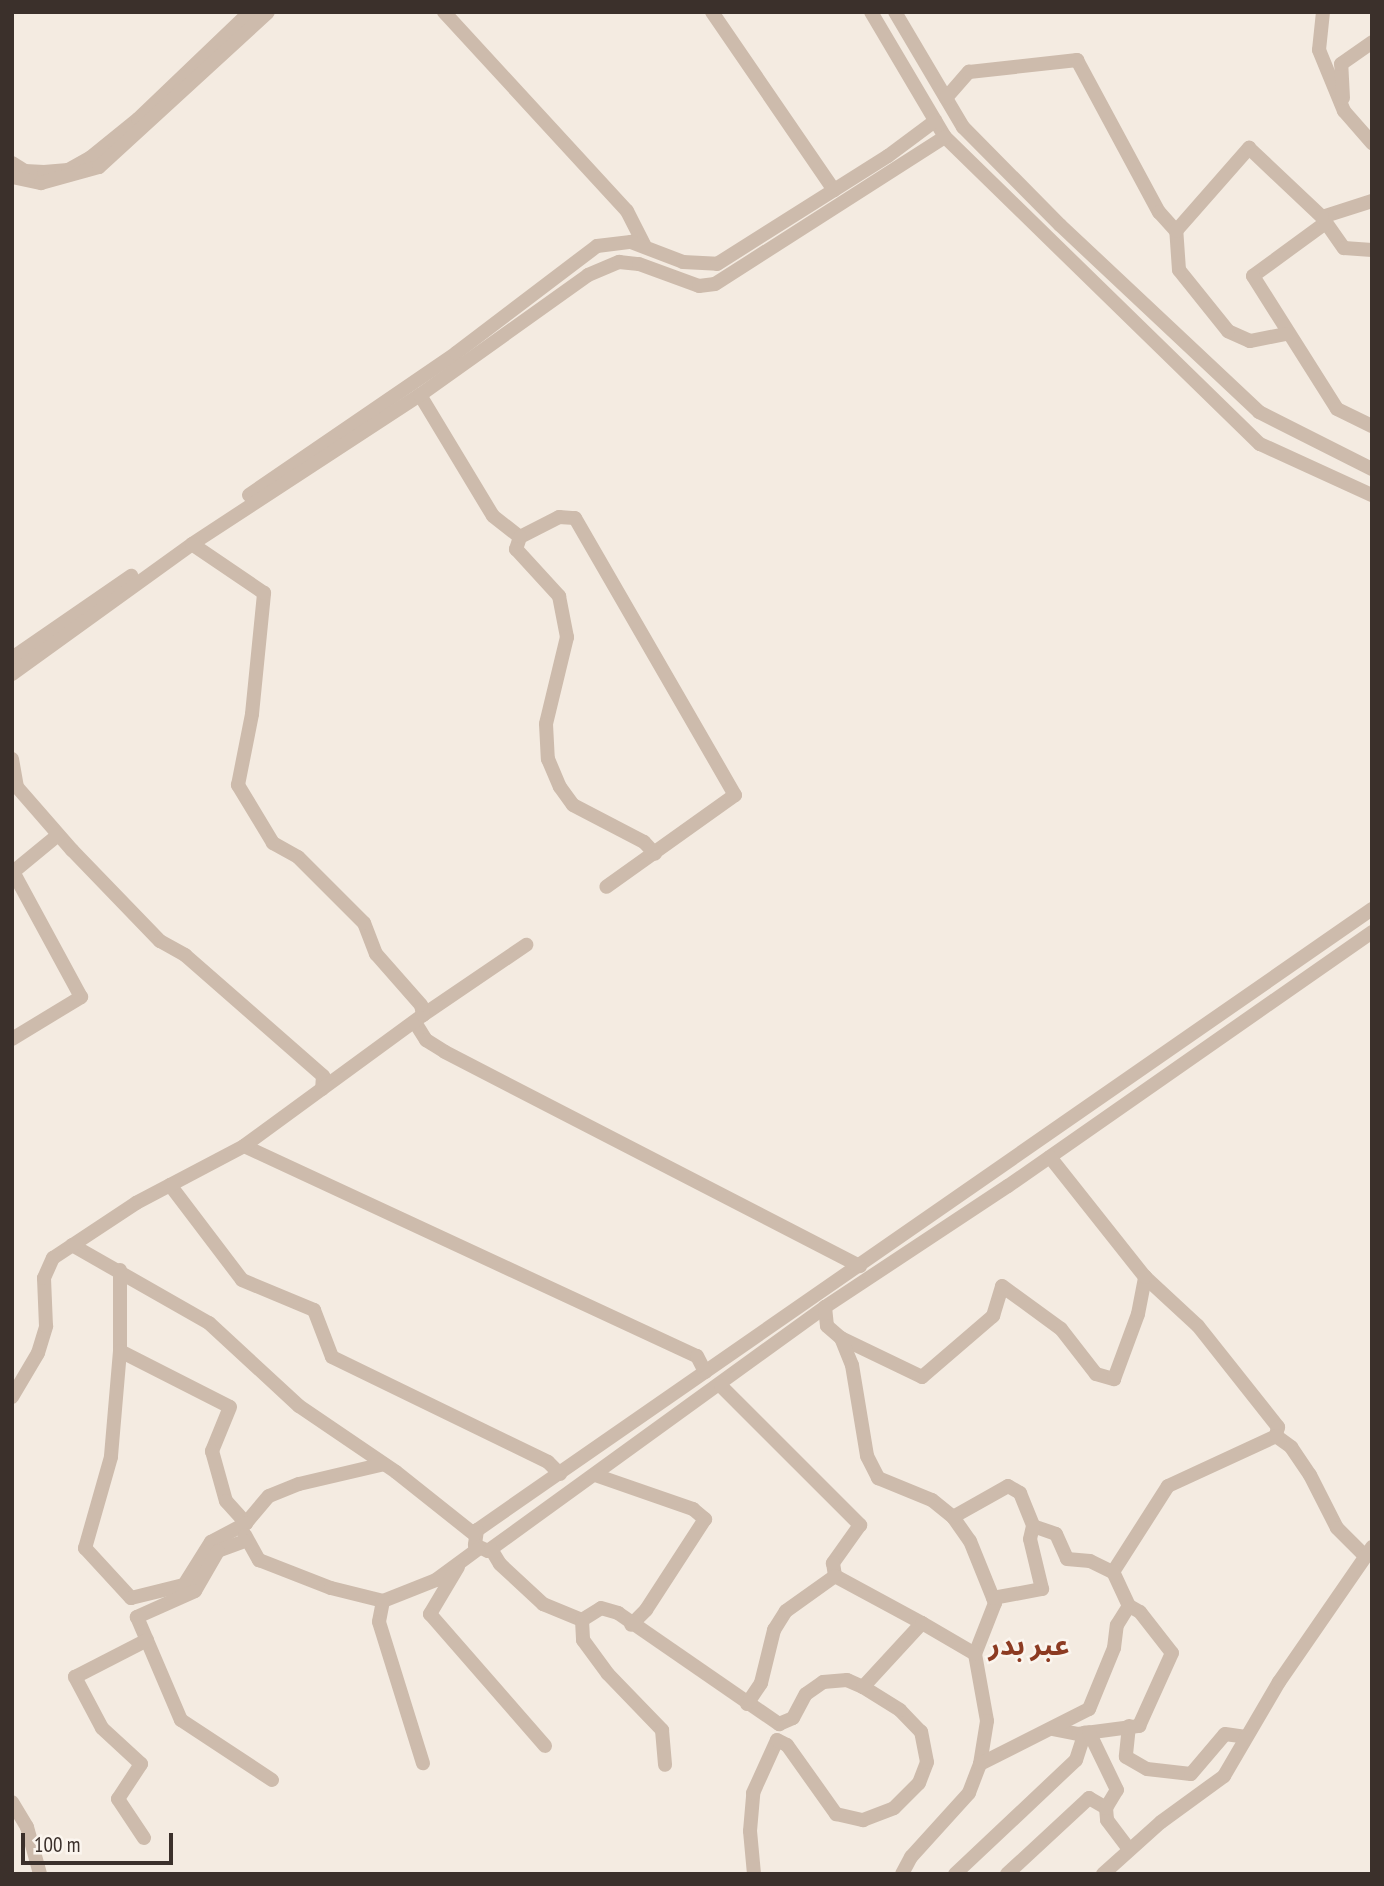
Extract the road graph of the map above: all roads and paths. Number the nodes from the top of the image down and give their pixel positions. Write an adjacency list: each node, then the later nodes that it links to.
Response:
1 (250, 12): 14 (street)
2 (268, 12): 15 (street)
3 (444, 12): 20 (street)
4 (712, 12): 16 (street)
5 (871, 12): 11 (street)
6 (895, 12): 9 (street)
7 (1323, 12): 10 (street)
8 (1372, 42): 10 (street)
9 (946, 98): 19 (street); 25 (street)
10 (1344, 111): 13 (street)
11 (935, 121): 12 (street); 16 (street)
12 (944, 137): 23 (street); 26 (street)
13 (1372, 143)
14 (12, 163)
15 (12, 177)
16 (834, 190): 20 (street)
17 (1372, 201): 18 (street)
18 (1323, 221): 19 (street); 21 (street); 22 (street)
19 (1176, 231): 22 (street)
20 (644, 245): 29 (street)
21 (1372, 250)
22 (1286, 334): 24 (street)
23 (420, 395): 27 (street); 28 (street)
24 (1372, 426)
25 (1372, 469)
26 (1372, 495)
27 (520, 537): 33 (street); 33 (street)
28 (192, 544): 30 (street); 38 (street)
29 (12, 658)
30 (12, 674)
31 (12, 759): 32 (street)
32 (58, 835): 39 (street); 40 (street)
33 (655, 854): 34 (street)
34 (606, 887)
35 (1372, 909): 45 (street)
36 (1372, 932): 42 (street)
37 (526, 946): 38 (street)
38 (419, 1020): 40 (street); 45 (street)
39 (12, 1040)
40 (322, 1089): 41 (street)
41 (244, 1146): 43 (street); 51 (street)
42 (1050, 1157): 47 (street); 48 (street)
43 (170, 1185): 44 (street); 56 (street)
44 (72, 1245): 46 (street); 53 (street)
45 (860, 1266): 51 (street)
46 (120, 1270): 50 (street); 55 (street)
47 (1145, 1277): 49 (street); 54 (street)
48 (824, 1307): 49 (street); 52 (street)
49 (841, 1338): 58 (street)
50 (120, 1351): 59 (street); 59 (street)
51 (705, 1372): 56 (street)
52 (721, 1386): 57 (street); 67 (street)
53 (12, 1397)
54 (1276, 1436): 64 (street); 66 (street)
55 (384, 1464): 59 (street); 61 (street)
56 (560, 1474): 61 (street)
57 (595, 1475): 63 (street); 73 (street)
58 (953, 1517): 60 (street); 68 (street)
59 (246, 1523): 62 (street)
60 (1033, 1526): 66 (street); 68 (street)
61 (474, 1534): 63 (street)
62 (245, 1541): 69 (street); 74 (street)
63 (484, 1549): 65 (street); 71 (street)
64 (1369, 1551): 81 (street)
65 (462, 1560): 69 (street); 82 (street)
66 (1113, 1572): 70 (street)
67 (835, 1576): 72 (street); 77 (street)
68 (993, 1598): 75 (street)
69 (383, 1601): 83 (street)
70 (1129, 1606): 78 (street); 79 (street)
71 (582, 1620): 73 (street); 85 (street)
72 (922, 1623): 75 (street); 76 (street)
73 (631, 1625): 77 (street)
74 (147, 1640): 86 (street); 89 (street)
75 (975, 1654): 84 (street)
76 (863, 1687): 77 (street); 92 (street)
77 (747, 1704)
78 (1129, 1726): 80 (street); 81 (street)
79 (1052, 1730): 80 (street); 84 (street)
80 (1087, 1732): 88 (street); 94 (street)
81 (1247, 1737): 90 (street)
82 (545, 1746)
83 (423, 1763)
84 (980, 1764): 93 (street)
85 (665, 1765)
86 (272, 1780)
87 (12, 1802): 91 (street)
88 (1105, 1808): 90 (street); 95 (street)
89 (144, 1838)
90 (1129, 1849): 96 (street)
91 (40, 1874)
92 (754, 1874)
93 (902, 1874)
94 (955, 1874)
95 (1007, 1874)
96 (1103, 1874)

